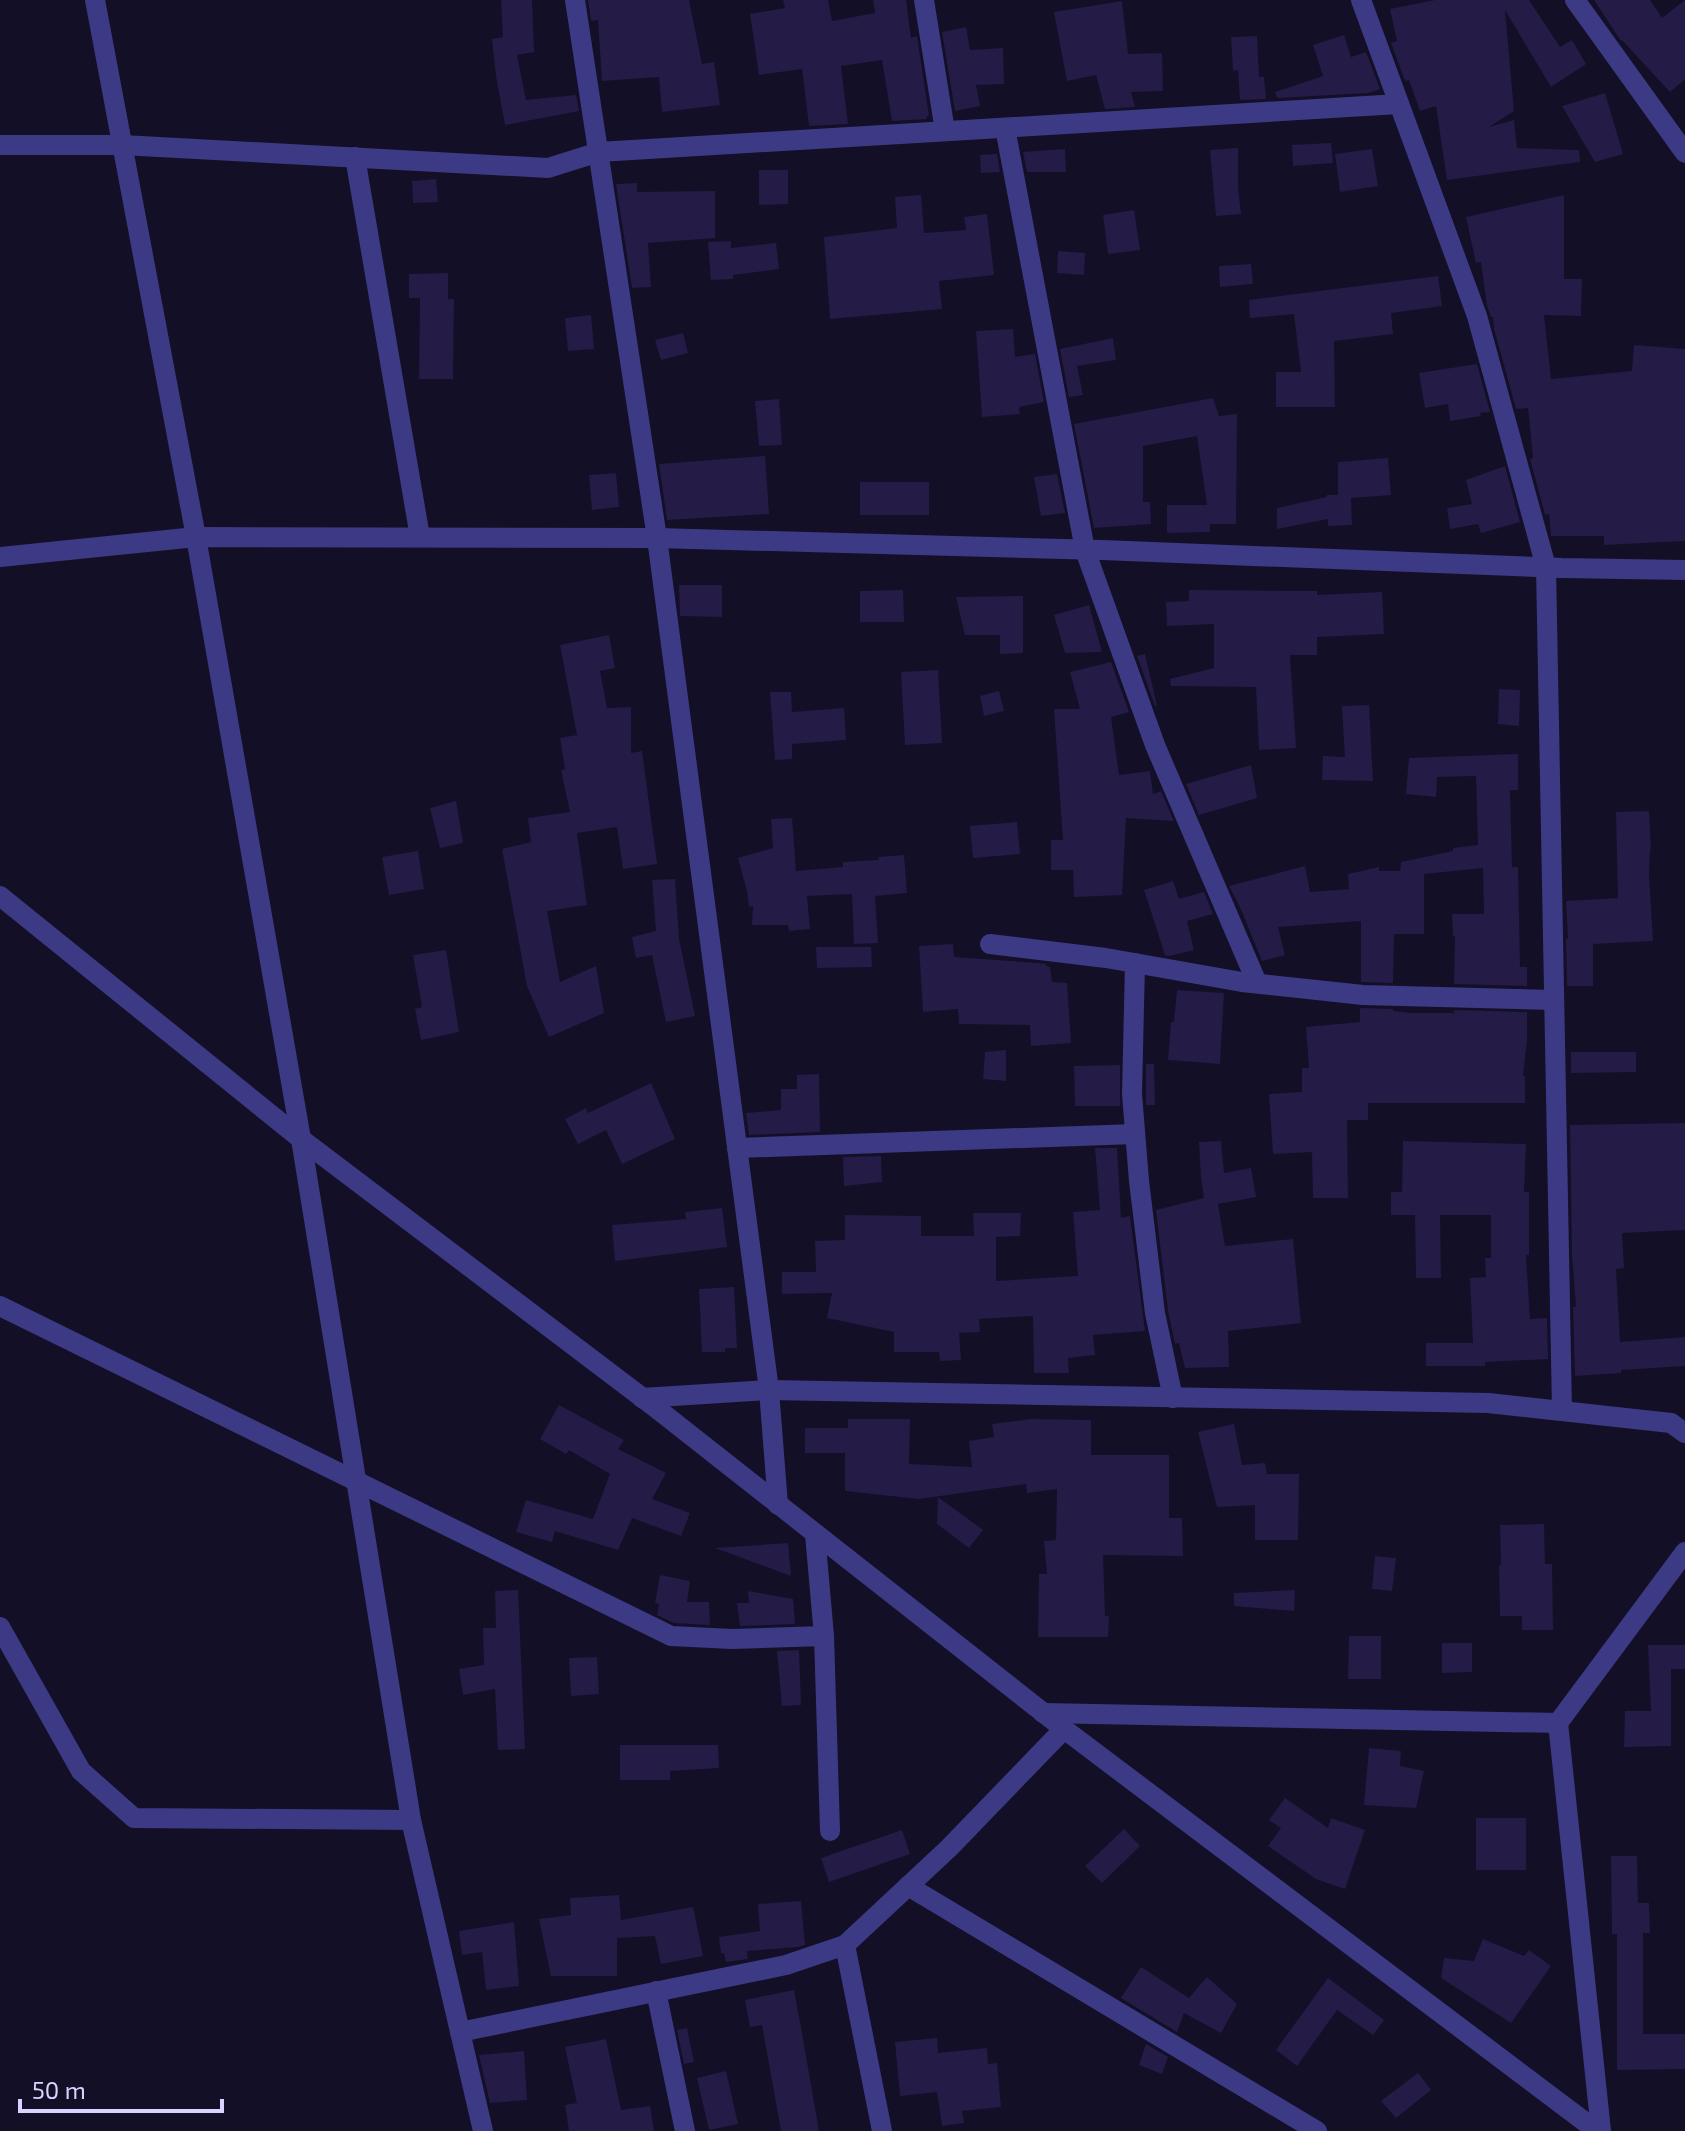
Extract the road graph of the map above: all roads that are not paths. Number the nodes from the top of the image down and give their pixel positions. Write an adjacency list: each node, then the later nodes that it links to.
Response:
1 (95, 0): 10 (street)
2 (575, 0): 11 (street)
3 (924, 0): 8 (street)
4 (1361, 0): 6 (street)
5 (1575, 0): 12 (street)
6 (1399, 104): 7 (street); 19 (street)
7 (1005, 128): 8 (street); 17 (street)
8 (945, 131): 11 (street)
9 (0, 145): 10 (street)
10 (122, 145): 13 (street); 14 (street)
11 (599, 152): 13 (street); 16 (street)
12 (1685, 153)
13 (355, 157): 15 (street)
14 (196, 537): 15 (street); 18 (street); 27 (street)
15 (420, 537): 16 (street)
16 (657, 538): 17 (street); 28 (street)
17 (1085, 550): 19 (street); 24 (street)
18 (0, 557)
19 (1546, 567): 20 (street); 25 (street)
20 (1685, 570)
21 (0, 896): 27 (street)
22 (990, 944): 23 (street)
23 (1135, 963): 24 (street); 26 (street)
24 (1257, 983): 25 (street)
25 (1554, 1000): 33 (street)
26 (1135, 1134): 28 (street); 32 (street)
27 (301, 1139): 31 (street); 35 (street)
28 (737, 1148): 30 (street)
29 (0, 1306): 35 (street)
30 (769, 1390): 31 (street); 32 (street); 36 (street)
31 (642, 1398): 36 (street)
32 (1173, 1398): 33 (street)
33 (1562, 1411): 34 (street)
34 (1685, 1433)
35 (356, 1481): 40 (street); 44 (street)
36 (778, 1505): 37 (street)
37 (815, 1534): 40 (street); 41 (street)
38 (1685, 1552): 42 (street)
39 (0, 1627): 44 (street)
40 (824, 1636): 45 (street)
41 (1043, 1713): 42 (street); 43 (street)
42 (1558, 1723): 54 (street)
43 (1064, 1729): 46 (street); 54 (street)
44 (411, 1820): 49 (street)
45 (830, 1831)
46 (908, 1886): 47 (street); 53 (street)
47 (845, 1945): 48 (street); 52 (street)
48 (656, 1991): 49 (street); 51 (street)
49 (460, 2032): 50 (street)
50 (483, 2131)
51 (685, 2131)
52 (882, 2131)
53 (1317, 2131)
54 (1599, 2131)

